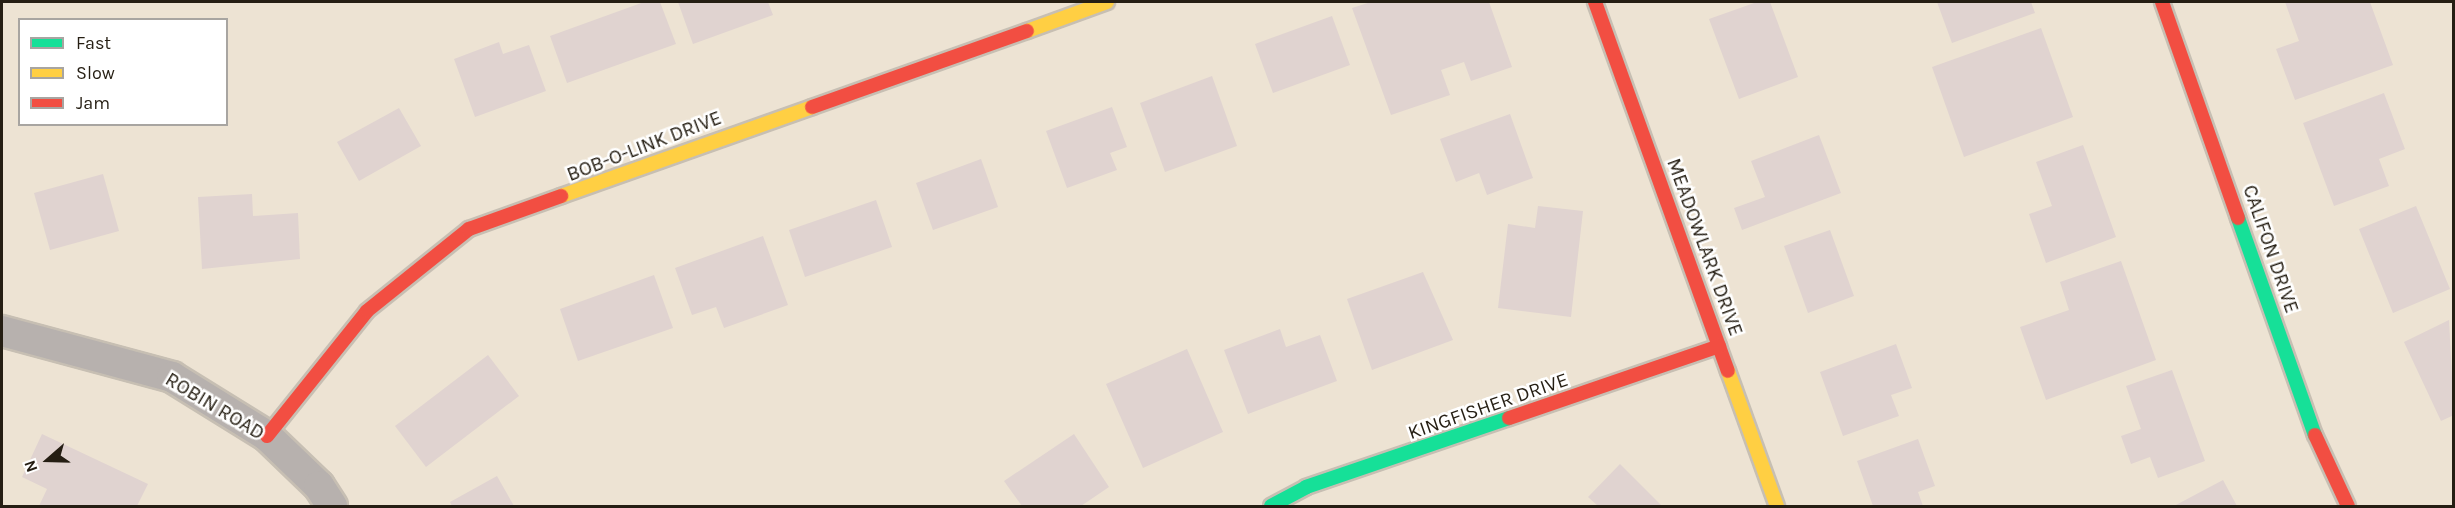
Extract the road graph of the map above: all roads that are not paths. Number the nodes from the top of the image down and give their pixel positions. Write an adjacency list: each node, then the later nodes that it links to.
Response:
1 (1107, 2): 6 (street, BOB-O-LINK DRIVE)
2 (1595, 2): 5 (street, MEADOWLARK DRIVE)
3 (2162, 2): 10 (street, CALIFON DRIVE)
4 (2, 331): 6 (street, ROBIN ROAD)
5 (1719, 346): 8 (street, KINGFISHER DRIVE); 9 (street, MEADOWLARK DRIVE)
6 (267, 436): 7 (street, ROBIN ROAD)
7 (332, 507)
8 (1271, 507)
9 (1777, 507)
10 (2348, 507)

